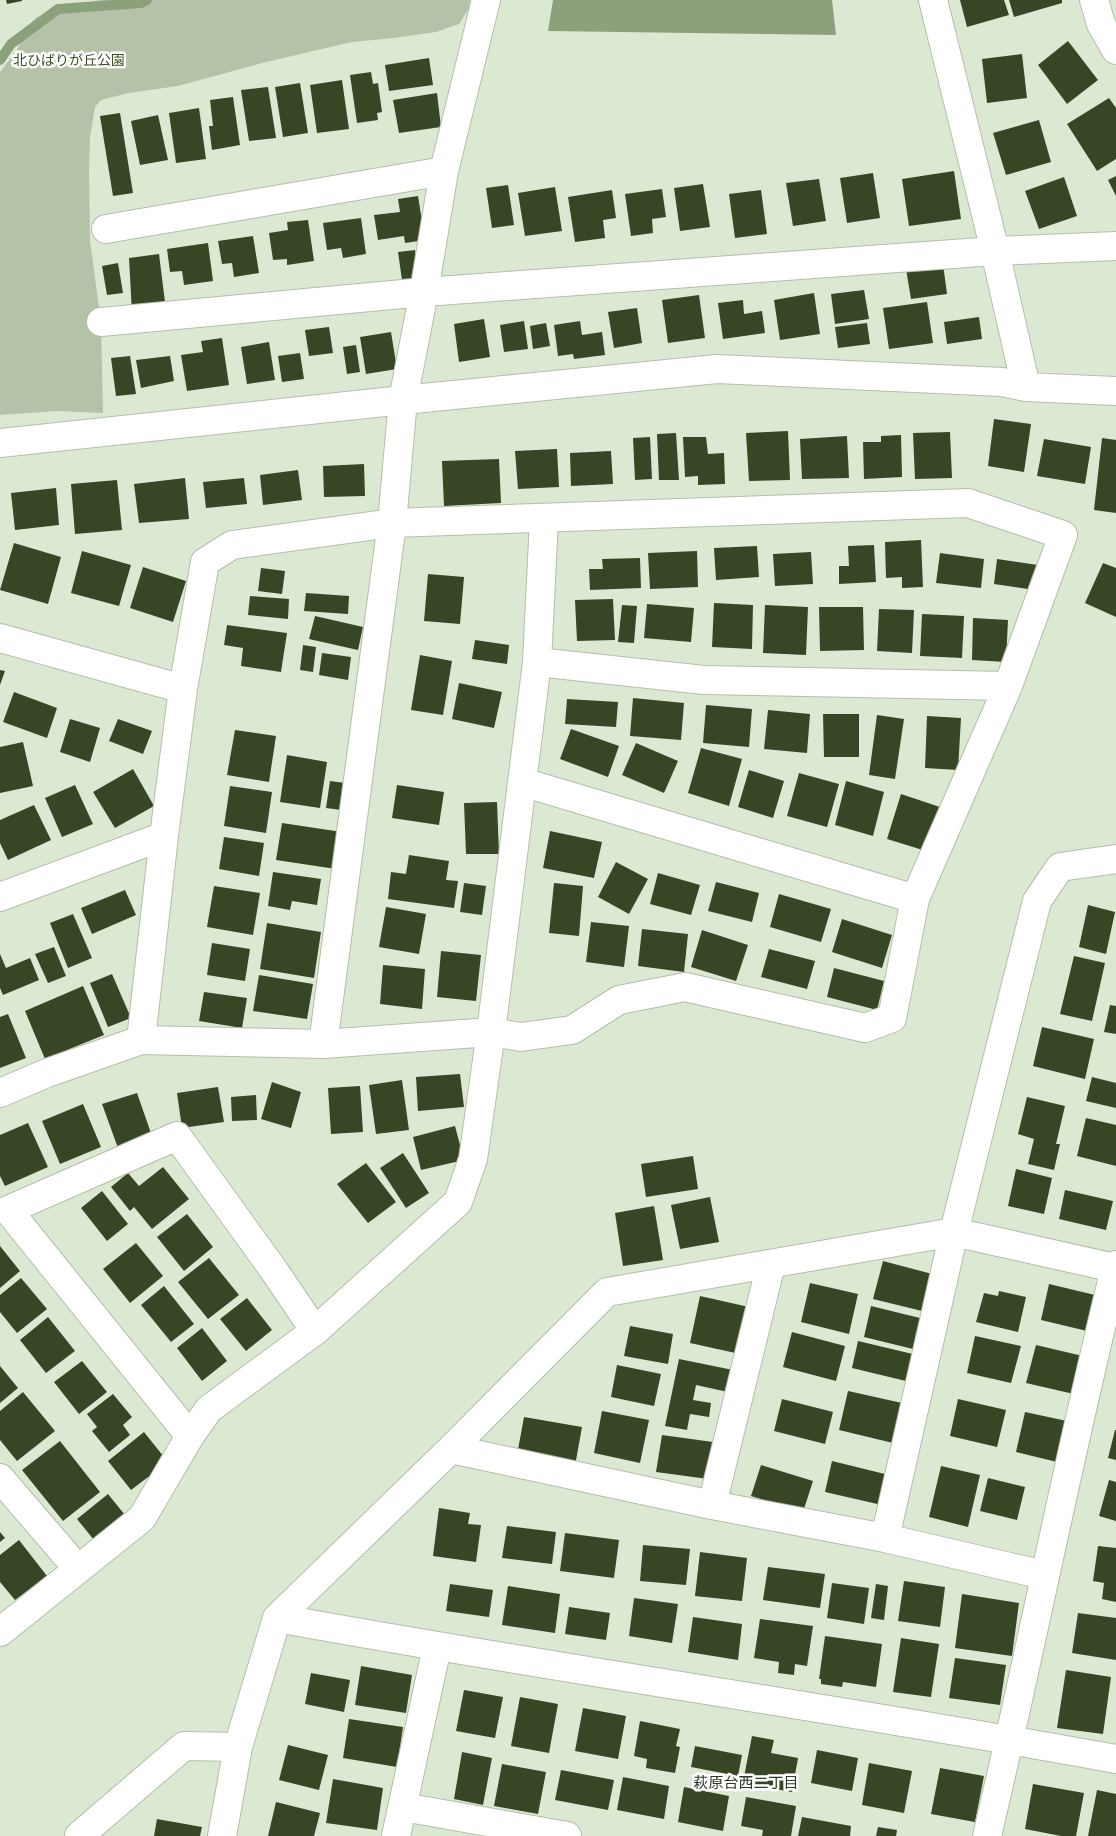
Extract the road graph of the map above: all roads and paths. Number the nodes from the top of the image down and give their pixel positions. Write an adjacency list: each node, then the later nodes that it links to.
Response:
1 (486, 0): 5 (street)
2 (933, 0): 8 (street)
3 (1094, 0): 4 (street)
4 (1116, 50)
5 (444, 171): 6 (street); 9 (street)
6 (106, 229)
7 (1116, 246): 8 (street)
8 (995, 251): 9 (street); 11 (street)
9 (424, 292): 10 (street); 13 (street)
10 (101, 322)
11 (1026, 387): 12 (street); 13 (street)
12 (1116, 392)
13 (403, 400): 14 (street); 16 (street)
14 (0, 443)
15 (544, 519): 16 (street); 18 (street); 19 (street)
16 (392, 523): 20 (street); 28 (street)
17 (0, 638): 20 (street)
18 (537, 662): 19 (street); 21 (street)
19 (1008, 686): 25 (street)
20 (183, 688): 22 (street)
21 (522, 782): 25 (street); 26 (street)
22 (164, 836): 24 (street); 27 (street)
23 (1116, 859): 31 (street)
24 (0, 897)
25 (915, 899): 26 (street)
26 (491, 1032): 28 (street); 34 (street)
27 (141, 1040): 28 (street); 29 (street)
28 (323, 1044)
29 (0, 1093)
30 (4, 1211): 34 (street); 35 (street)
31 (954, 1232): 32 (street); 33 (street); 39 (street)
32 (771, 1264): 36 (street); 38 (street)
33 (1116, 1267): 41 (street)
34 (314, 1331): 35 (street)
35 (190, 1436): 40 (street)
36 (450, 1449): 38 (street); 42 (street)
37 (0, 1478): 40 (street)
38 (712, 1505): 39 (street)
39 (885, 1538): 41 (street)
40 (78, 1570): 43 (street)
41 (1044, 1575): 45 (street)
42 (277, 1618): 44 (street); 46 (street)
43 (0, 1632)
44 (437, 1647): 45 (street); 48 (street)
45 (1010, 1739): 47 (street); 53 (street)
46 (238, 1747): 49 (street); 50 (street)
47 (1116, 1759)
48 (403, 1807): 51 (street); 52 (street)
49 (79, 1836)
50 (222, 1836)
51 (396, 1836)
52 (567, 1836)
53 (987, 1836)

